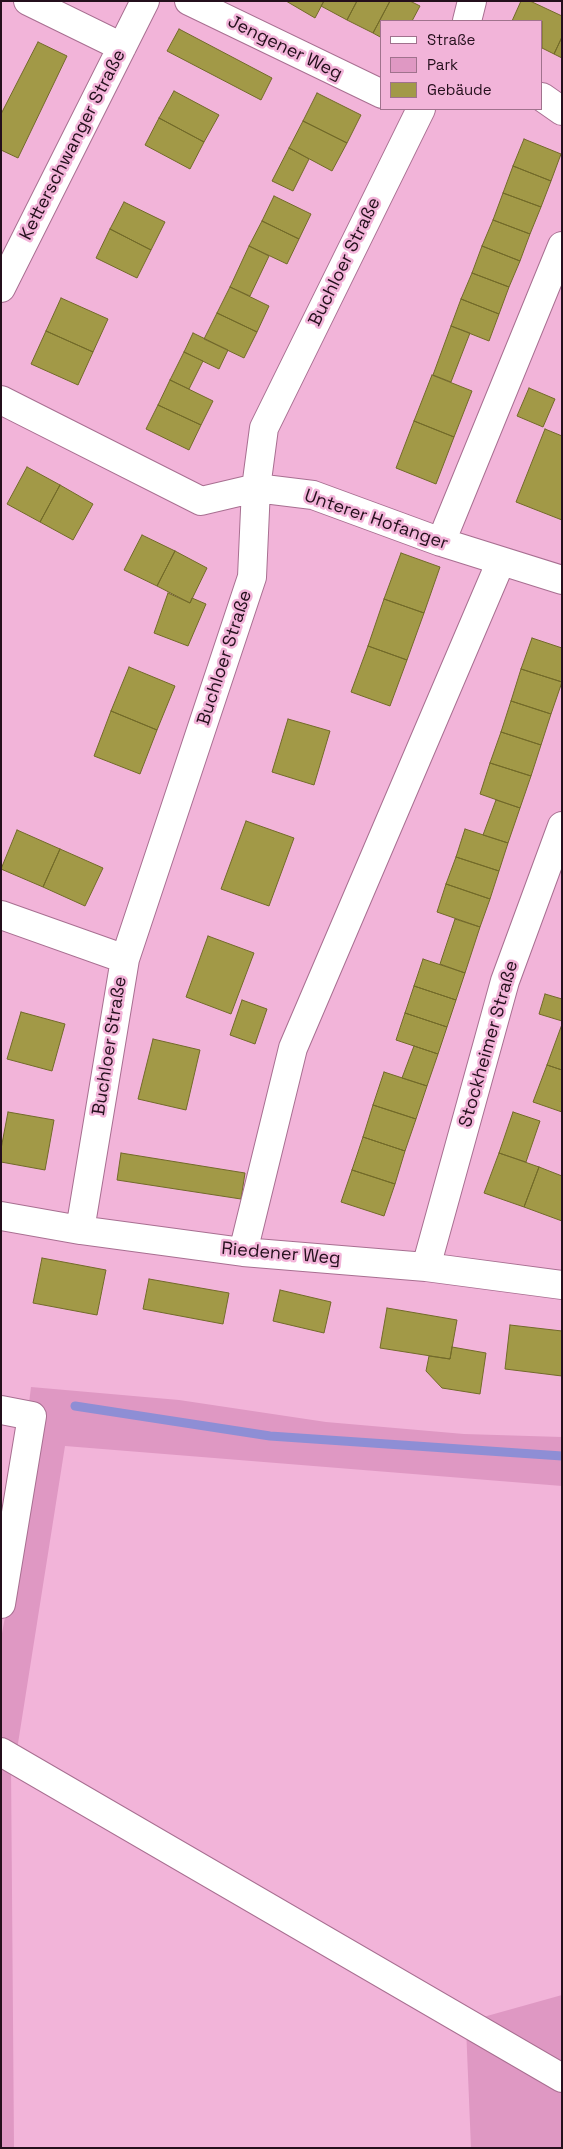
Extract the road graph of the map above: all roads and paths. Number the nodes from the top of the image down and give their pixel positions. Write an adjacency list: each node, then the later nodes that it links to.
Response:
1 (28, 1): 6 (street)
2 (145, 1): 6 (street, Ketterschwanger Straße)
3 (189, 1): 7 (street, Jengener Weg)
4 (472, 1): 5 (street)
5 (467, 20)
6 (122, 48): 12 (street, Ketterschwanger Straße)
7 (380, 93)
8 (543, 99): 10 (street)
9 (417, 110): 14 (street, Buchloer Straße)
10 (562, 110)
11 (562, 246): 15 (street)
12 (1, 288)
13 (1, 400): 14 (street, Unterer Hofanger)
14 (256, 488): 15 (street, Unterer Hofanger); 20 (street, Buchloer Straße)
15 (441, 542): 16 (street, Unterer Hofanger)
16 (501, 561): 17 (street, Unterer Hofanger); 23 (street)
17 (562, 580)
18 (562, 826): 24 (street, Stockheimer Straße)
19 (1, 915): 20 (street)
20 (125, 959): 22 (street, Buchloer Straße)
21 (1, 1216): 22 (street, Riedener Weg)
22 (80, 1230): 23 (street, Riedener Weg)
23 (243, 1252): 24 (street, Riedener Weg)
24 (426, 1267): 25 (street, Riedener Weg)
25 (562, 1285)
26 (1, 1410): 27 (street)
27 (1, 1604)
28 (1, 1752): 29 (street)
29 (562, 2078)

